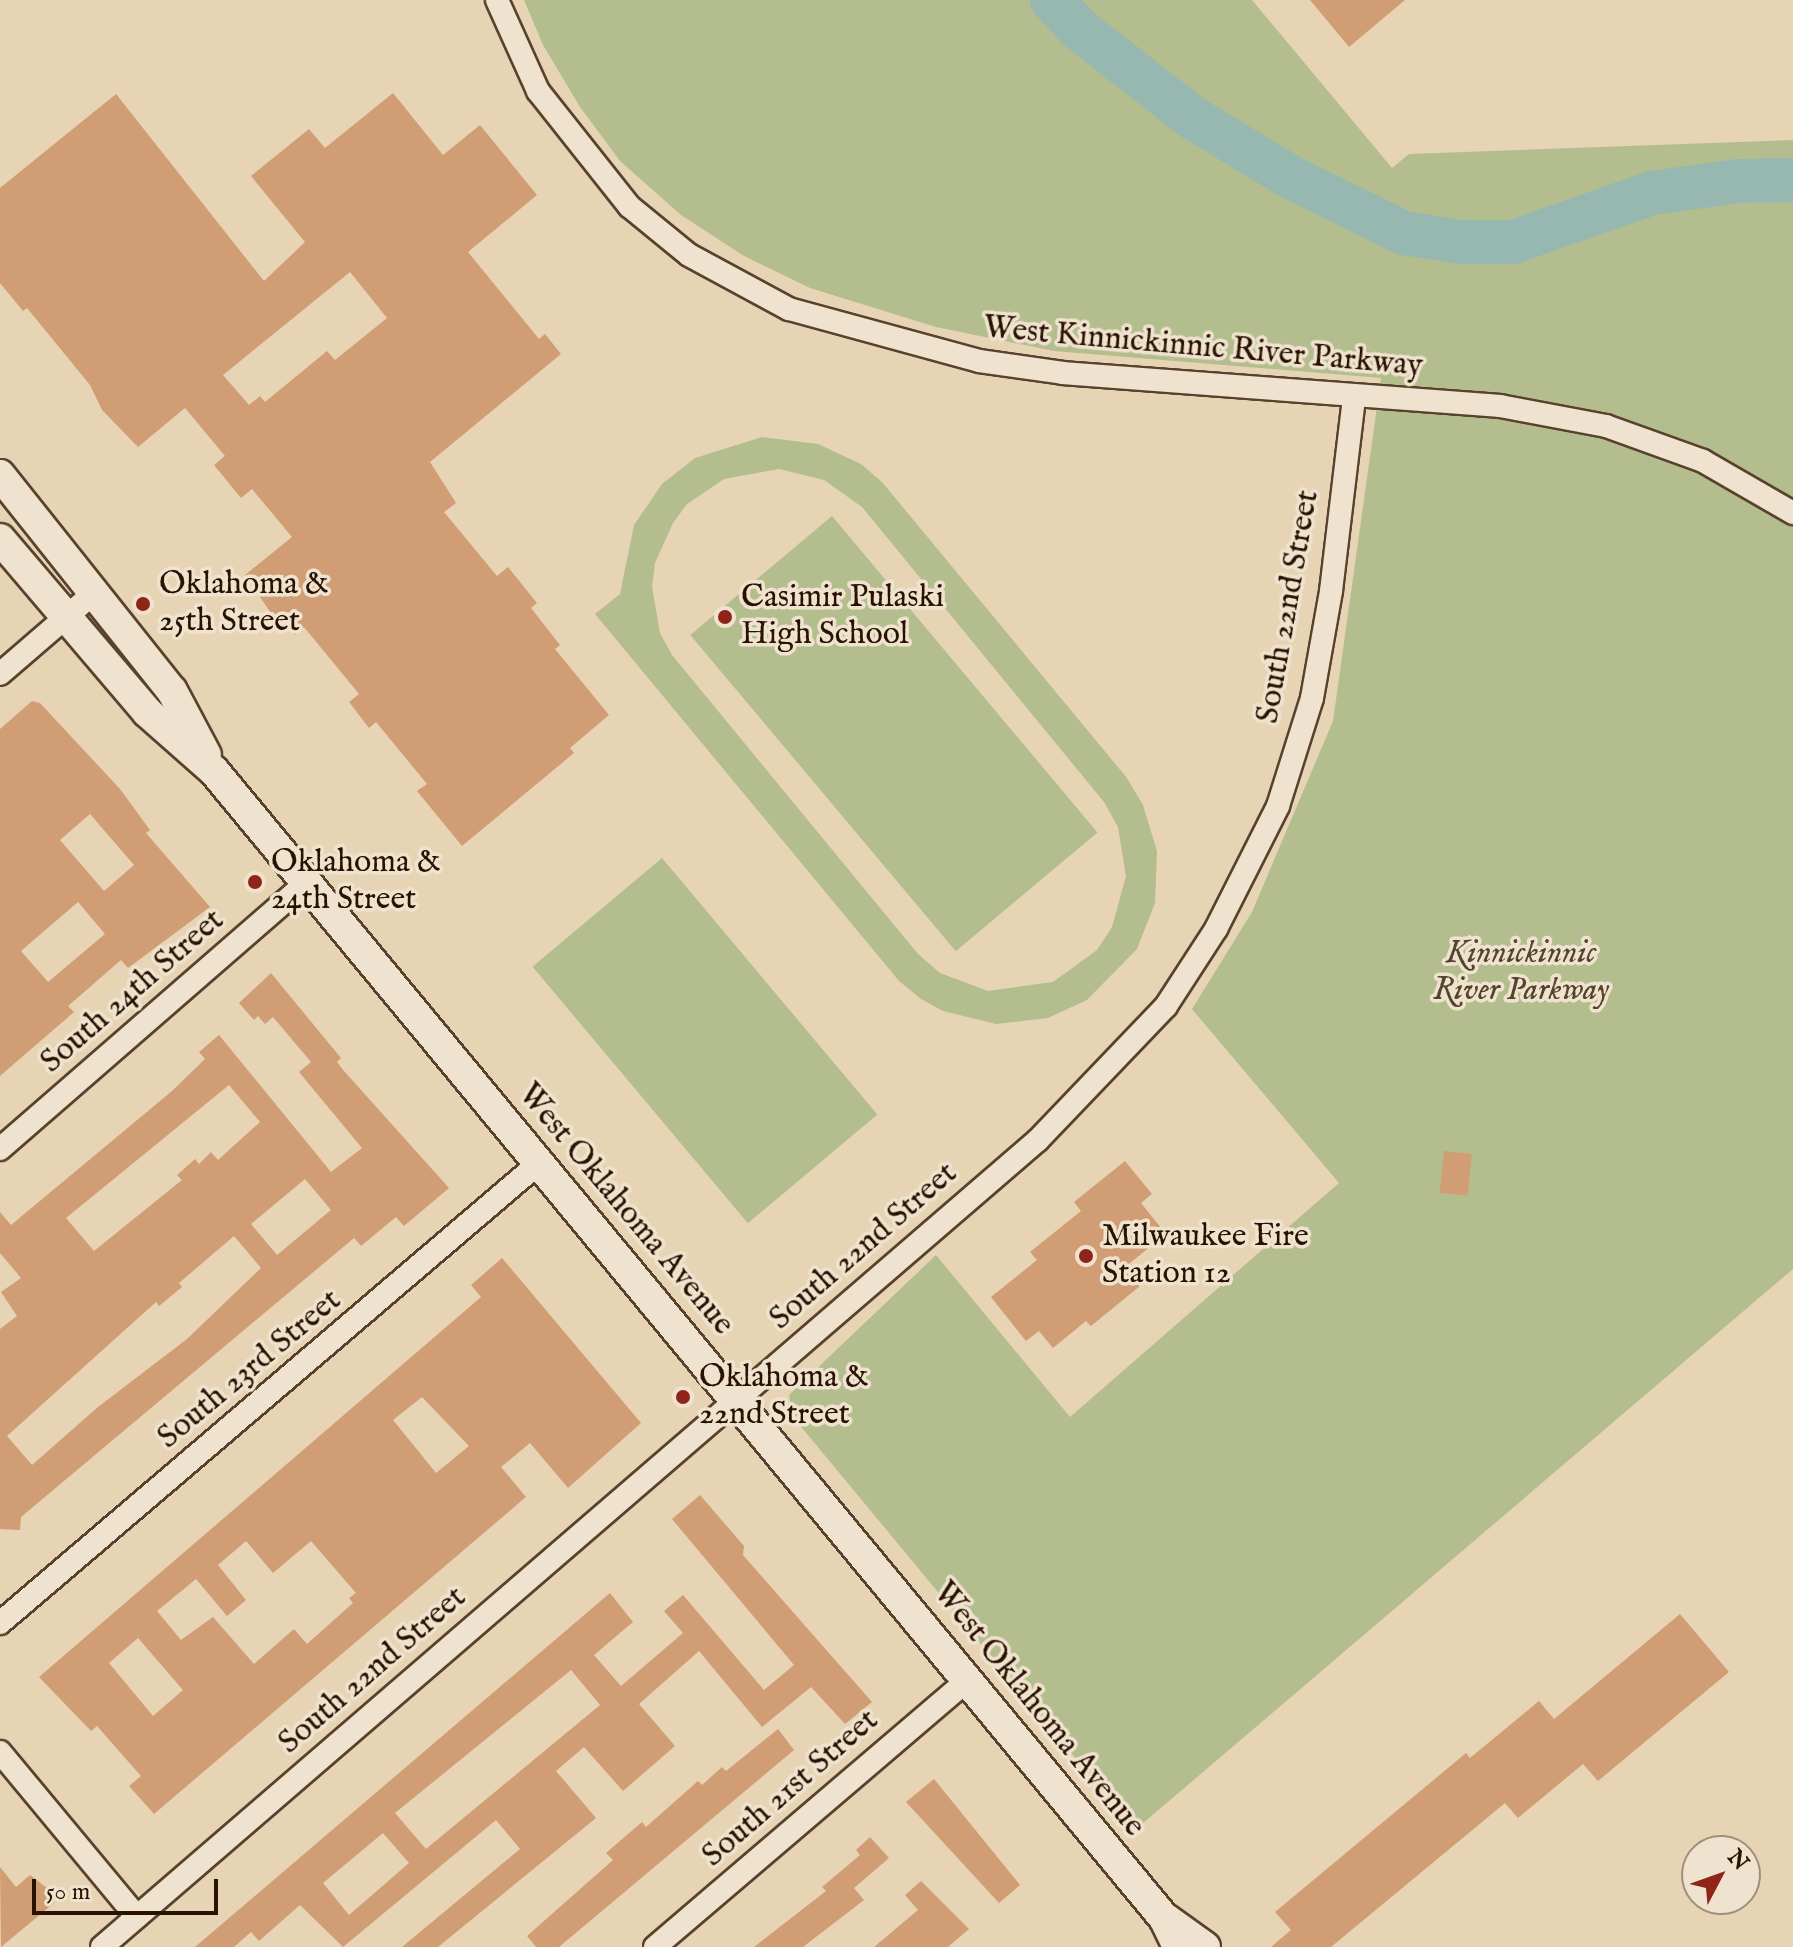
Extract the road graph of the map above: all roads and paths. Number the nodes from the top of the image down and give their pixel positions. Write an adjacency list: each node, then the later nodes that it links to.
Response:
1 (497, 0): 2 (street, West Kinnickinnic River Parkway)
2 (1354, 398): 4 (street, West Kinnickinnic River Parkway); 13 (street, South 22nd Street)
3 (0, 475): 6 (main road, West Oklahoma Avenue)
4 (1793, 513)
5 (0, 539): 7 (main road, West Oklahoma Avenue)
6 (95, 592): 7 (street); 9 (main road, West Oklahoma Avenue)
7 (67, 616): 8 (street); 9 (main road, West Oklahoma Avenue)
8 (0, 674)
9 (214, 771): 10 (main road, West Oklahoma Avenue)
10 (307, 882): 11 (street, South 24th Street); 12 (main road, West Oklahoma Avenue)
11 (0, 1149)
12 (539, 1163): 13 (main road, West Oklahoma Avenue); 14 (street, South 23rd Street)
13 (735, 1399): 15 (main road, West Oklahoma Avenue); 17 (street, South 22nd Street)
14 (0, 1623)
15 (968, 1680): 18 (main road, West Oklahoma Avenue); 20 (street, South 21st Street)
16 (0, 1752): 17 (street)
17 (137, 1917): 19 (street, South 22nd Street)
18 (1164, 1918): 21 (main road, West Oklahoma Avenue); 22 (main road, West Oklahoma Avenue)
19 (102, 1947)
20 (655, 1947)
21 (1178, 1947)
22 (1205, 1947)

